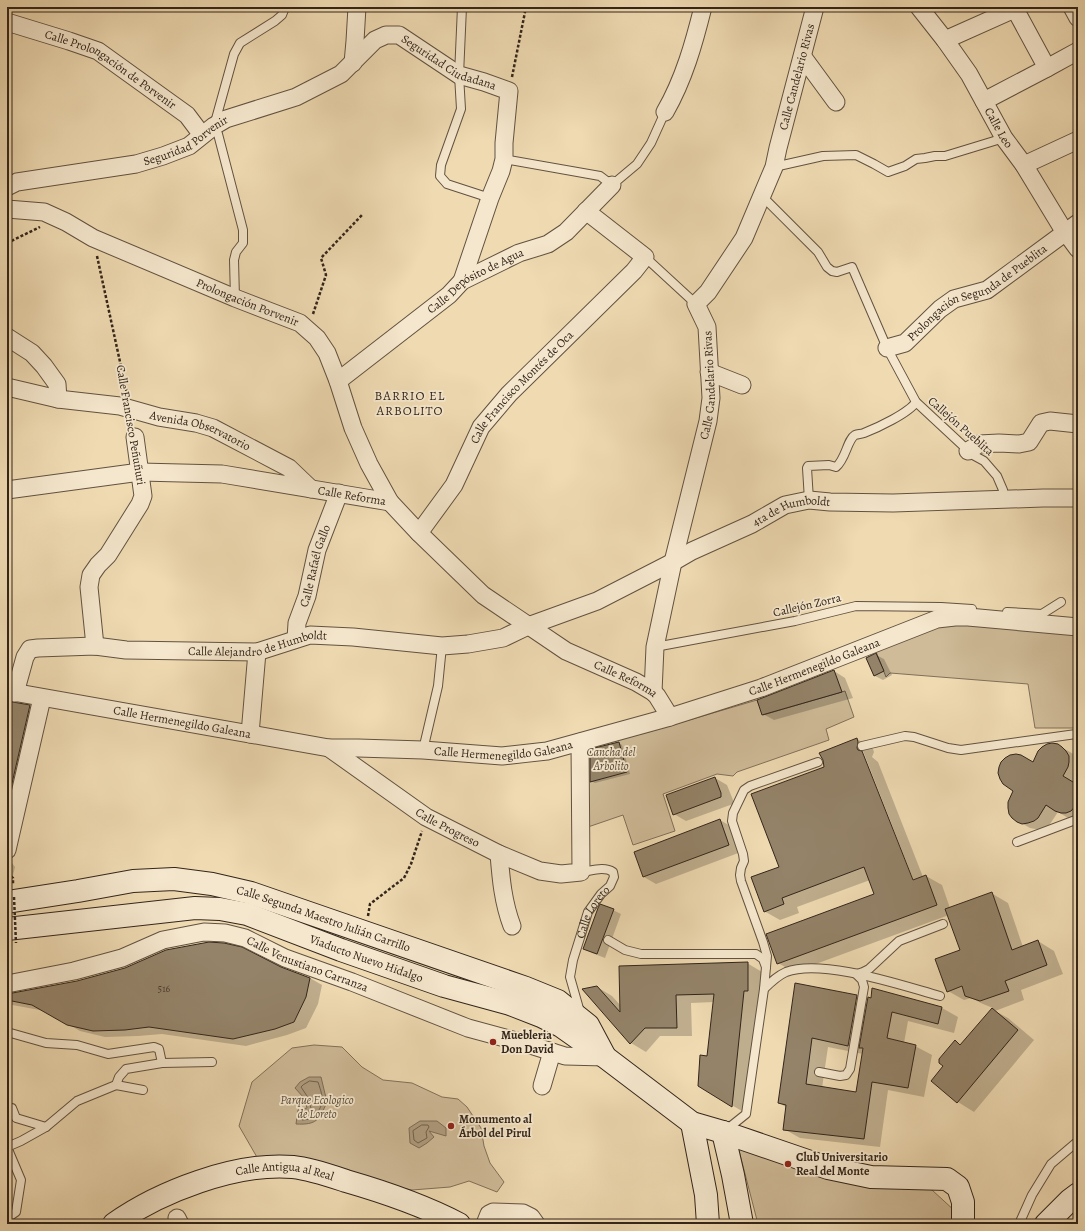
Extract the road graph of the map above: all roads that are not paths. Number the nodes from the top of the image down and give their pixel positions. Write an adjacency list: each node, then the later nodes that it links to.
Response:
1 (282, 7): 20 (lane)
2 (357, 7): 14 (street)
3 (462, 7): 16 (lane)
4 (703, 7): 19 (street)
5 (815, 7): 13 (street, Calle Candelario Rivas)
6 (918, 7): 11 (street, Calle Leo)
7 (1072, 7): 9 (street)
8 (1017, 8): 11 (street); 15 (street)
9 (1078, 18)
10 (7, 22): 20 (street, Calle Prolongación de Porvenir)
11 (945, 40): 17 (street, Calle Leo)
12 (1078, 51): 15 (street)
13 (803, 57): 18 (street); 25 (street, Calle Candelario Rivas)
14 (352, 63): 16 (street, Seguridad Ciudadana); 20 (street, Seguridad Porvenir)
15 (1047, 68): 17 (street)
16 (459, 75): 23 (street, Seguridad Ciudadana); 29 (lane)
17 (984, 100): 21 (street, Calle Leo)
18 (836, 102)
19 (665, 112): 26 (lane)
20 (208, 131): 27 (street, Seguridad Porvenir); 36 (lane)
21 (1004, 138): 24 (street, Calle Leo); 25 (lane)
22 (1078, 140): 24 (street)
23 (504, 159): 26 (lane); 29 (street)
24 (1024, 165): 32 (street, Calle Leo)
25 (774, 167): 28 (street, Calle Candelario Rivas)
26 (612, 185): 31 (street, Calle Depósito de Agua)
27 (7, 187)
28 (762, 196): 37 (street, Calle Candelario Rivas); 39 (lane, Callejón Pueblita)
29 (490, 198): 35 (street)
30 (7, 209): 36 (street, Prolongación Porvenir)
31 (586, 211): 34 (street); 35 (street, Calle Depósito de Agua)
32 (1071, 228): 33 (street, Calle Leo); 39 (street, Prolongación Segunda de Pueblita)
33 (1078, 249)
34 (645, 257): 37 (lane); 57 (street, Calle Francisco Montés de Oca)
35 (462, 281): 41 (street, Calle Depósito de Agua)
36 (235, 298): 41 (street, Prolongación Porvenir)
37 (696, 304): 40 (street, Calle Candelario Rivas)
38 (7, 337): 44 (street)
39 (887, 348): 45 (lane, Callejón Pueblita)
40 (709, 372): 42 (street); 58 (street, Calle Candelario Rivas)
41 (338, 381): 56 (street, Prolongación Porvenir)
42 (742, 385)
43 (7, 388): 44 (street, Avenida Observatorio)
44 (58, 399): 50 (street, Avenida Observatorio)
45 (916, 402): 48 (lane, Callejón Pueblita); 55 (lane)
46 (1078, 424): 48 (street)
47 (135, 437): 49 (street, Calle Francisco Peñuñuri)
48 (968, 450): 54 (lane, Callejón Pueblita)
49 (140, 472): 50 (street, Calle Reforma); 51 (street, Calle Reforma); 64 (street, Calle Francisco Peñuñuri)
50 (311, 489): 52 (street, Calle Reforma)
51 (7, 490)
52 (339, 493): 56 (street, Calle Reforma); 63 (street, Calle Rafaél Gallo)
53 (1078, 498): 54 (street, 4ta de Humboldt)
54 (1004, 499): 55 (street, 4ta de Humboldt)
55 (809, 500): 58 (street, 4ta de Humboldt)
56 (390, 502): 57 (street, Calle Reforma)
57 (419, 532): 61 (street, Calle Reforma)
58 (673, 562): 61 (street, 4ta de Humboldt); 66 (street, Calle Candelario Rivas)
59 (1061, 602): 60 (lane, Callejón Zorra)
60 (967, 613): 62 (street, Calle Hermenegildo Galeana); 66 (lane, Callejón Zorra); 71 (street, Calle Hermenegildo Galeana)
61 (528, 626): 65 (street, Calle Alejandro de Humboldt); 69 (street, Calle Reforma)
62 (1078, 627)
63 (296, 639): 65 (street, Calle Alejandro de Humboldt); 67 (street, Calle Alejandro de Humboldt)
64 (95, 646): 67 (street, Calle Alejandro de Humboldt); 68 (street, Calle Alejandro de Humboldt)
65 (442, 646): 77 (lane)
66 (655, 647): 69 (street, Calle Candelario Rivas)
67 (257, 652): 72 (street)
68 (11, 692): 70 (street, Calle Hermenegildo Galeana)
69 (652, 692): 71 (street, Calle Reforma)
70 (42, 698): 72 (street, Calle Hermenegildo Galeana); 81 (street)
71 (670, 717): 74 (street, Calle Hermenegildo Galeana)
72 (250, 734): 76 (street, Calle Hermenegildo Galeana)
73 (1077, 734): 75 (lane)
74 (580, 742): 77 (street, Calle Hermenegildo Galeana); 83 (street)
75 (862, 746)
76 (329, 748): 77 (street, Calle Hermenegildo Galeana); 82 (street, Calle Progreso)
77 (423, 750)
78 (818, 762): 89 (lane)
79 (1078, 819): 80 (lane)
80 (1017, 842)
81 (7, 850)
82 (499, 854): 83 (street, Calle Progreso); 86 (street)
83 (581, 872): 94 (lane, Calle Loreto)
84 (11, 899): 94 (main road, Calle Segunda Maestro Julián Carrillo)
85 (943, 924): 90 (lane)
86 (512, 926)
87 (12, 936): 97 (main road, Viaducto Nuevo Hidalgo)
88 (608, 940): 89 (lane)
89 (767, 969): 92 (lane)
90 (856, 974): 92 (lane); 93 (lane); 100 (lane)
91 (7, 984): 96 (street, Calle Venustiano Carranza)
92 (764, 989): 107 (lane)
93 (940, 996)
94 (582, 1019): 97 (main road, Calle Segunda Maestro Julián Carrillo)
95 (7, 1032): 99 (lane)
96 (552, 1052): 97 (street, Calle Venustiano Carranza); 102 (street)
97 (606, 1057): 105 (main road, Viaducto Nuevo Hidalgo)
98 (212, 1062): 99 (lane)
99 (162, 1063): 101 (lane)
100 (819, 1072)
101 (116, 1085): 103 (lane); 106 (lane)
102 (542, 1086)
103 (143, 1090)
104 (7, 1108): 106 (lane)
105 (692, 1123): 107 (main road); 116 (main road)
106 (46, 1127): 109 (lane)
107 (723, 1132): 117 (main road); 118 (main road)
108 (1078, 1141): 119 (lane)
109 (7, 1147): 111 (lane)
110 (1078, 1194): 120 (main road)
111 (7, 1218)
112 (114, 1224): 113 (main road, Calle Antigua al Real)
113 (459, 1224)
114 (485, 1224): 115 (street)
115 (536, 1224)
116 (708, 1224)
117 (742, 1224)
118 (963, 1224)
119 (1018, 1224)
120 (1046, 1224)

